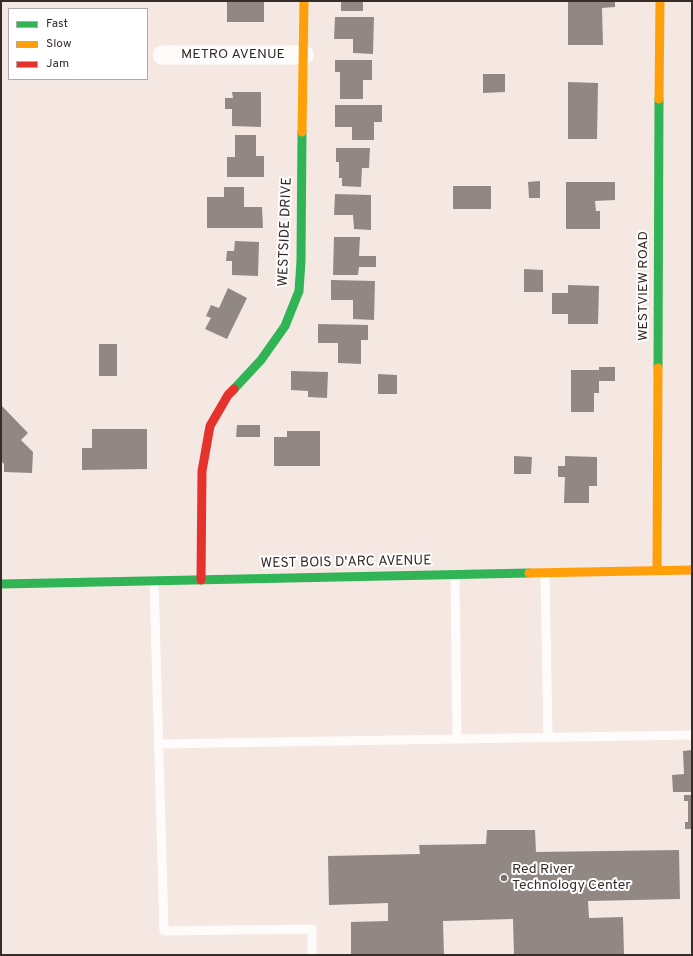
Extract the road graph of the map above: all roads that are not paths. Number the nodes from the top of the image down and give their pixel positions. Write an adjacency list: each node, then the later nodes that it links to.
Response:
1 (304, 1): 4 (street, WESTSIDE DRIVE)
2 (660, 1): 5 (street, WESTVIEW ROAD)
3 (162, 55): 4 (street, METRO AVENUE)
4 (304, 55): 9 (street, WESTSIDE DRIVE)
5 (657, 570): 6 (street, WEST BOIS D'ARC AVENUE); 7 (street, WEST BOIS D'ARC AVENUE)
6 (692, 570)
7 (545, 573): 8 (street, WEST BOIS D'ARC AVENUE); 13 (lane)
8 (455, 575): 9 (street, WEST BOIS D'ARC AVENUE); 14 (lane)
9 (201, 580): 10 (street, WEST BOIS D'ARC AVENUE)
10 (154, 581): 11 (street, WEST BOIS D'ARC AVENUE); 15 (lane)
11 (1, 584)
12 (692, 735): 13 (lane)
13 (548, 737): 14 (lane)
14 (457, 739): 15 (lane)
15 (159, 744): 16 (lane)
16 (312, 955)

